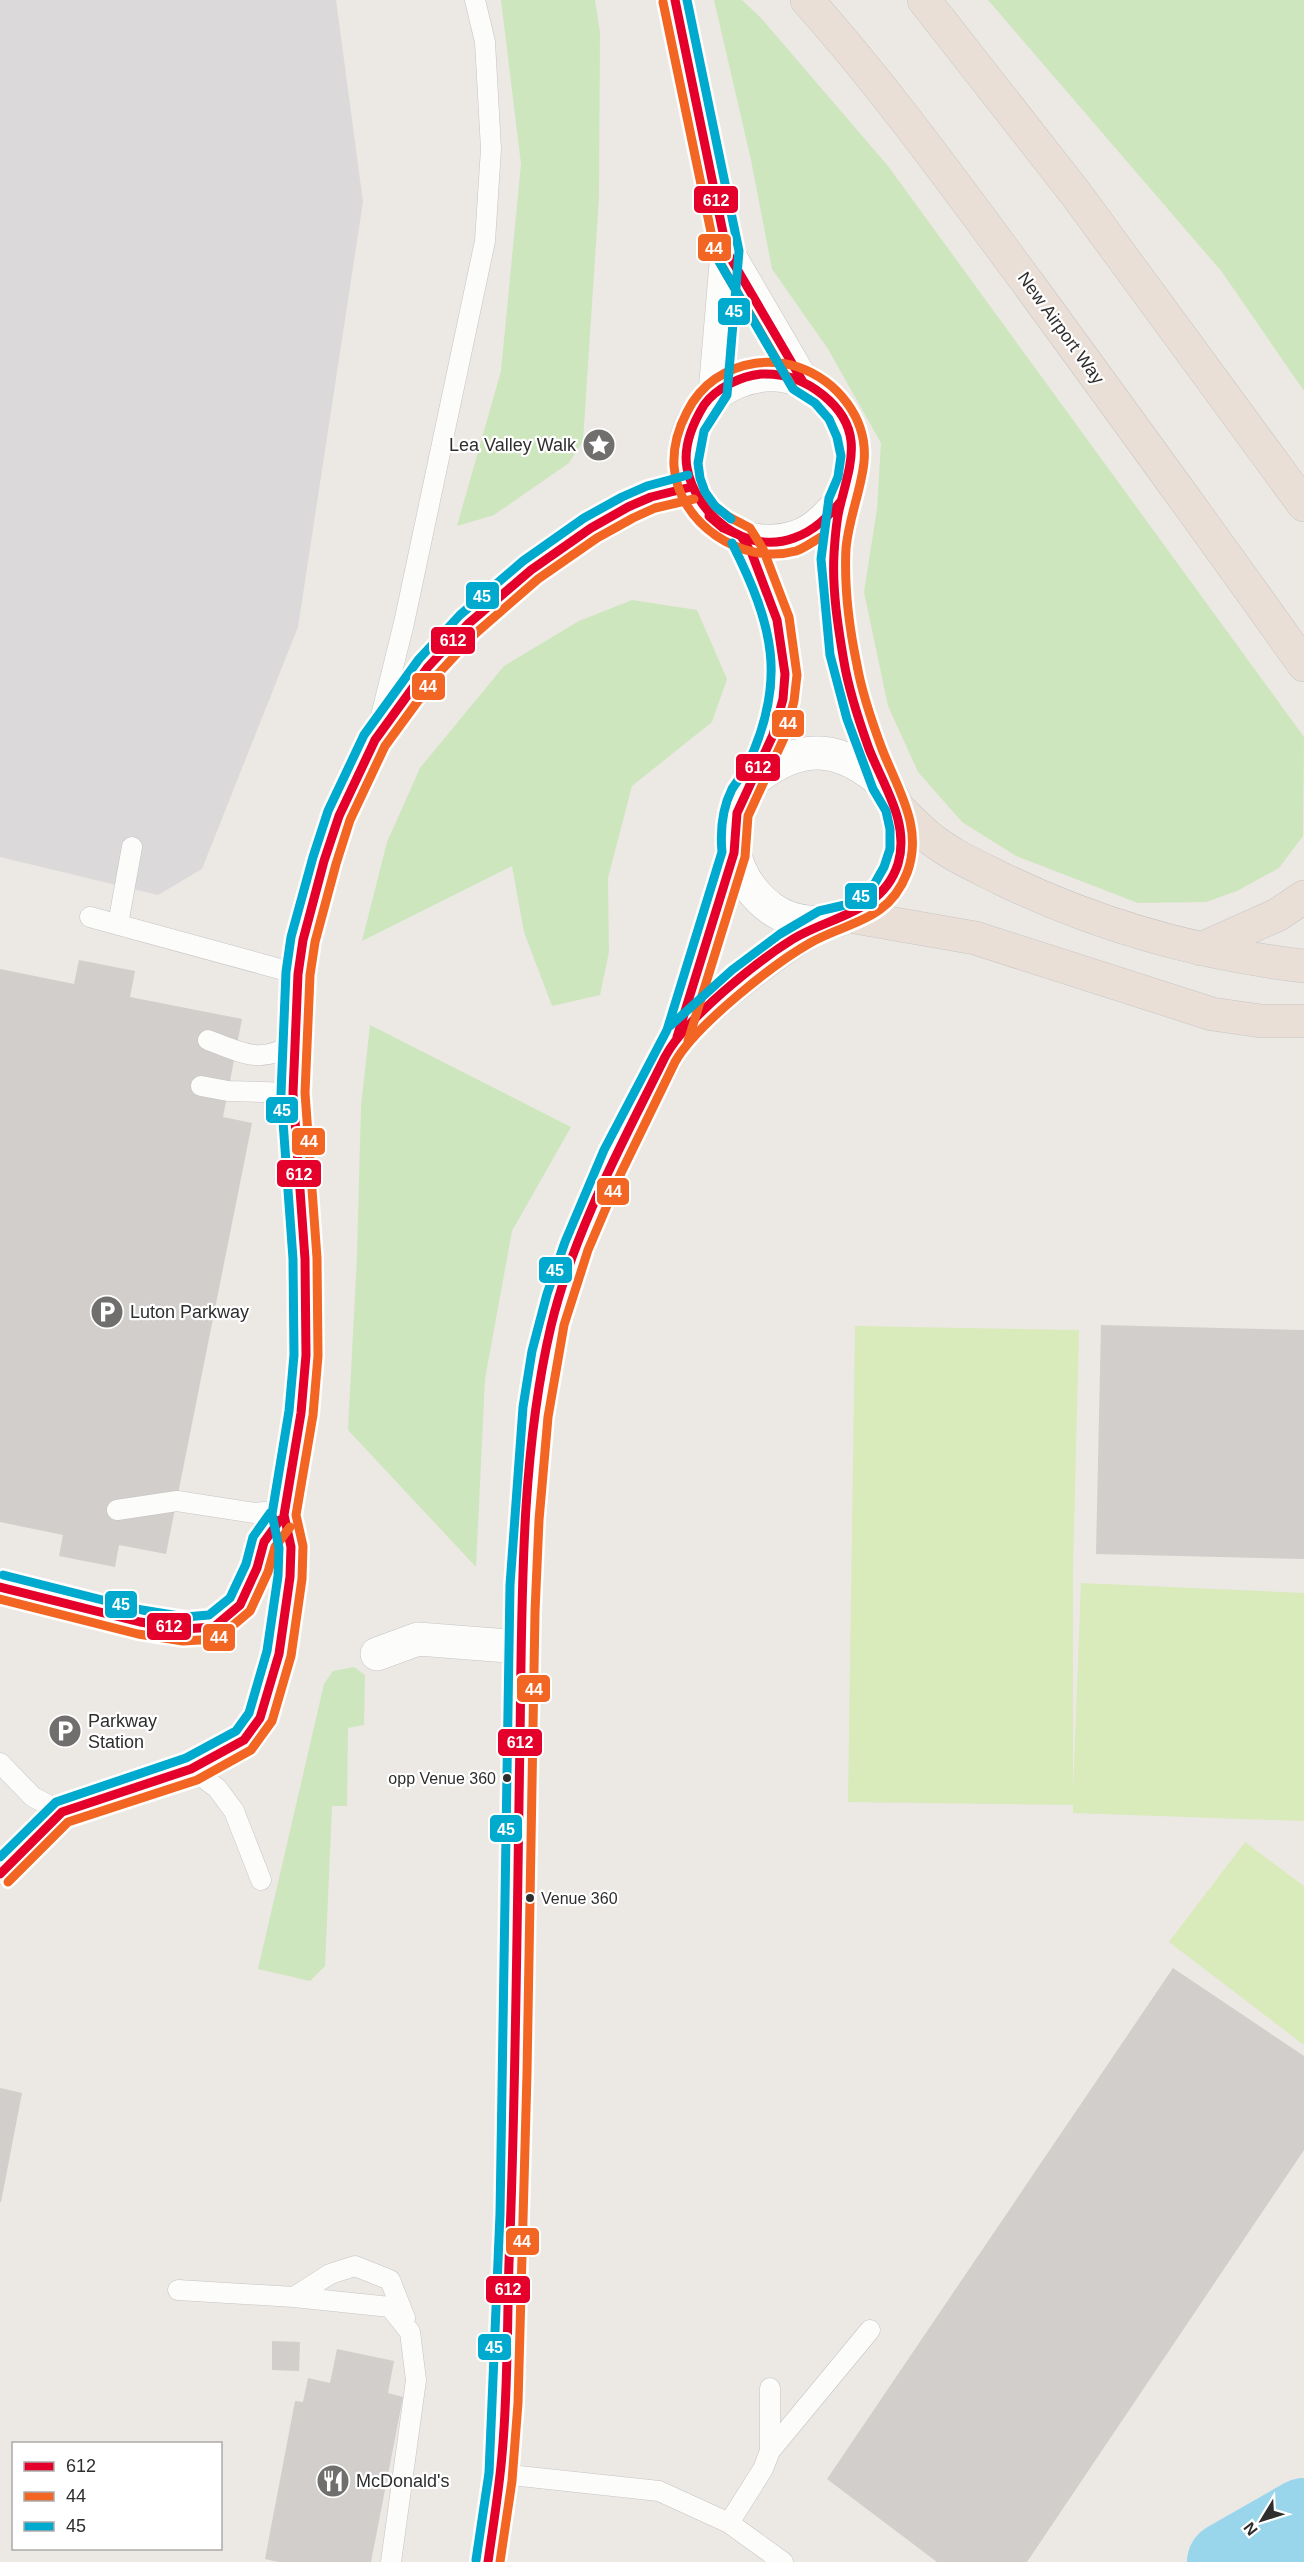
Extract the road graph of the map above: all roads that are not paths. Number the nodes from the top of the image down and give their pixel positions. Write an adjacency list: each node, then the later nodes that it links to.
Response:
1 (475, 0): 13 (lane)
2 (675, 0): 5 (main road)
3 (807, 0): 12 (highway, New Airport Way)
4 (924, 0): 10 (highway)
5 (727, 252): 6 (main road); 7 (main road)
6 (803, 381): 7 (main road); 9 (main road)
7 (715, 393): 8 (main road)
8 (690, 487): 11 (main road); 13 (main road)
9 (841, 501): 11 (main road); 15 (main road)
10 (1304, 505)
11 (743, 538): 14 (main road)
12 (1304, 665)
13 (375, 740): 24 (main road)
14 (755, 778): 15 (main road); 17 (main road)
15 (890, 795): 20 (main road); 22 (highway)
16 (132, 848): 21 (lane)
17 (734, 853): 20 (main road); 26 (main road)
18 (1304, 897): 22 (highway)
19 (90, 917): 21 (lane)
20 (836, 919): 25 (highway); 26 (main road)
21 (118, 924): 24 (lane)
22 (1201, 949): 23 (highway)
23 (1304, 966)
24 (298, 974): 28 (main road)
25 (1304, 1021)
26 (678, 1035): 34 (main road)
27 (208, 1040): 28 (lane)
28 (294, 1043): 30 (main road)
29 (201, 1086): 30 (lane)
30 (294, 1093): 32 (main road)
31 (117, 1510): 32 (lane)
32 (284, 1512): 33 (lane); 37 (lane)
33 (0, 1587)
34 (521, 1647): 35 (main road); 47 (main road)
35 (377, 1654)
36 (0, 1764): 38 (lane)
37 (191, 1769): 38 (lane); 40 (lane)
38 (62, 1812): 39 (lane)
39 (0, 1874)
40 (261, 1880)
41 (178, 2290): 42 (lane)
42 (294, 2297): 44 (lane); 44 (lane)
43 (870, 2330): 46 (lane)
44 (410, 2331): 49 (lane)
45 (770, 2388): 46 (lane)
46 (770, 2451): 48 (lane)
47 (501, 2474): 48 (lane); 50 (main road)
48 (729, 2523): 51 (lane)
49 (391, 2562)
50 (488, 2562)
51 (783, 2562)

